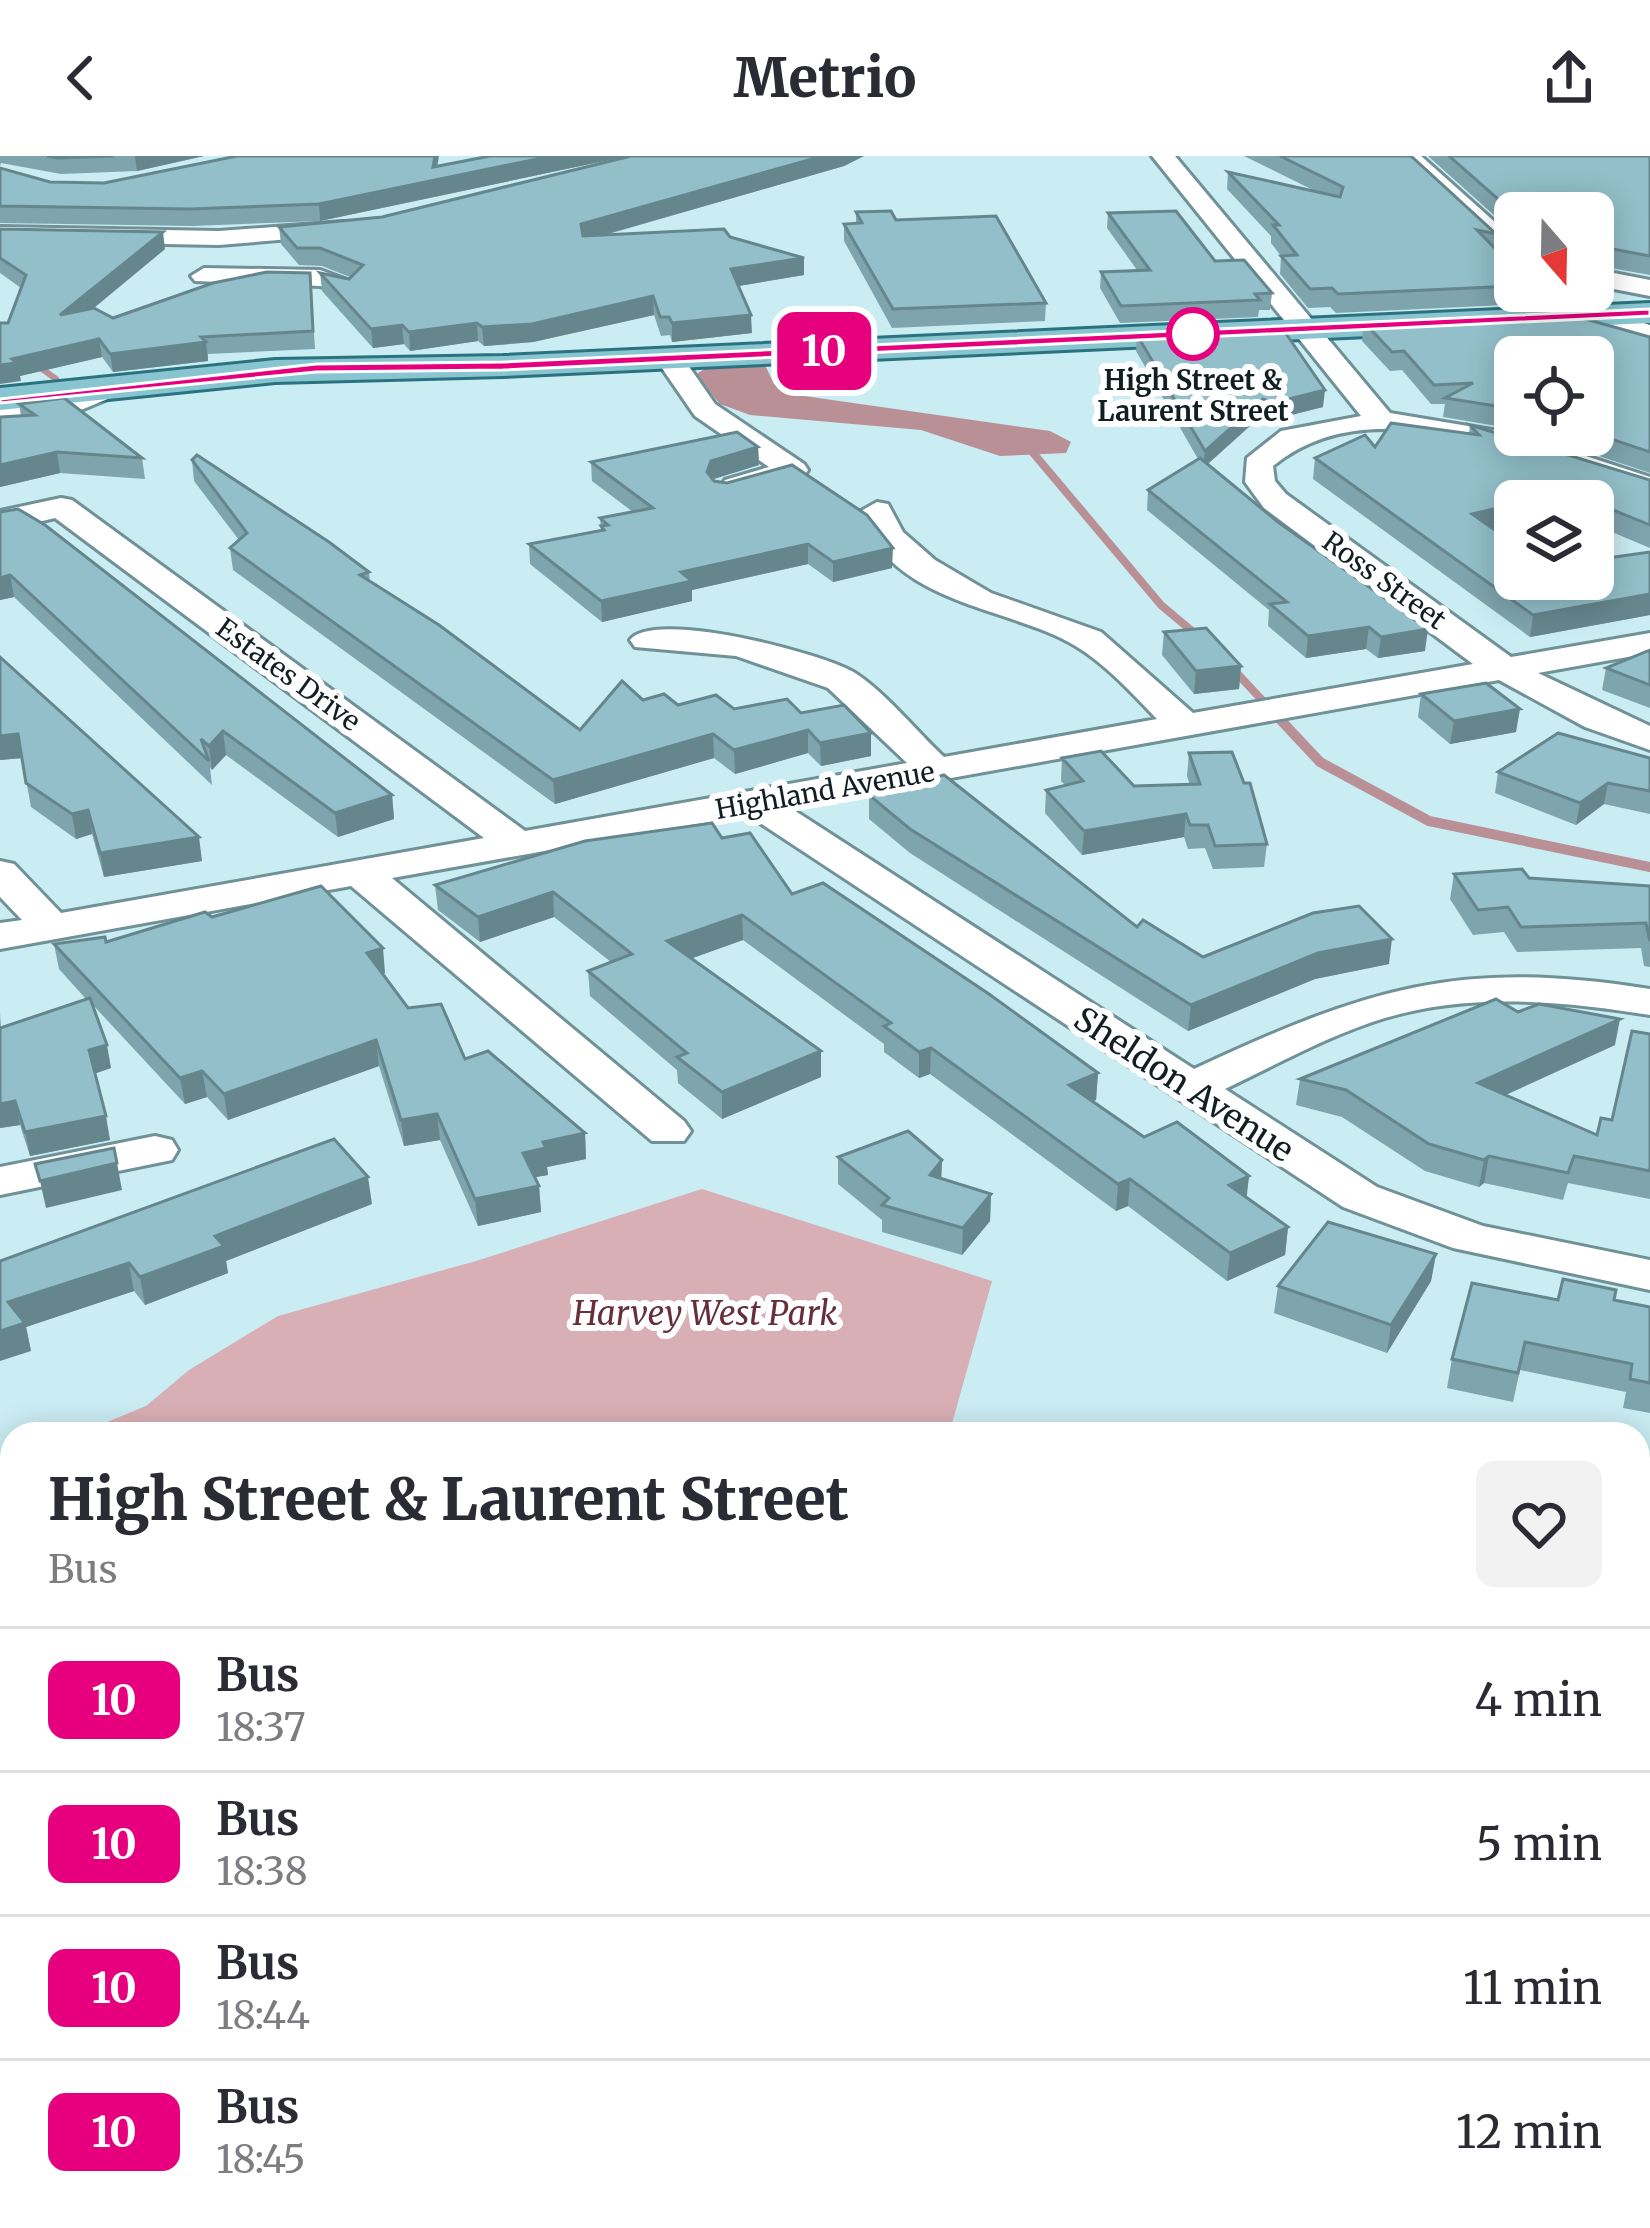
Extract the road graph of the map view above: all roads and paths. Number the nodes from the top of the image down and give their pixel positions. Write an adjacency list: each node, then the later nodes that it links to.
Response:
1 (1163, 156): 15 (street)
2 (1408, 156): 7 (street)
3 (52, 203): 5 (street)
4 (364, 226): 8 (street)
5 (34, 233): 6 (street); 8 (street)
6 (0, 234)
7 (1494, 234)
8 (219, 238): 9 (street)
9 (342, 276)
10 (1614, 281): 11 (street)
11 (1650, 288)
12 (1588, 312): 14 (street)
13 (1650, 313): 14 (main road)
14 (1592, 315): 15 (main road); 16 (street)
15 (1305, 329): 17 (main road); 21 (street)
16 (1650, 334)
17 (669, 358): 18 (main road); 23 (street)
18 (112, 387): 19 (main road); 20 (street)
19 (0, 399)
20 (0, 414)
21 (1381, 421): 22 (street); 28 (street, Ross Street)
22 (1650, 488)
23 (726, 489)
24 (877, 511): 29 (street)
25 (0, 521): 33 (street, Estates Drive)
26 (647, 640): 31 (street)
27 (1650, 643): 28 (street, Highland Avenue)
28 (1502, 668): 29 (street, Highland Avenue); 30 (street, Ross Street)
29 (1185, 726): 31 (street, Highland Avenue)
30 (1650, 739)
31 (938, 771): 32 (street, Highland Avenue)
32 (758, 804): 33 (street, Highland Avenue); 39 (street, Sheldon Avenue)
33 (516, 843): 35 (street, Highland Avenue)
34 (0, 873): 36 (street)
35 (341, 874): 36 (street, Highland Avenue); 40 (street); 41 (street)
36 (51, 926): 37 (street, Highland Avenue)
37 (0, 936)
38 (1650, 1002): 39 (street)
39 (1189, 1088): 44 (street, Sheldon Avenue)
40 (589, 1102)
41 (668, 1131)
42 (155, 1150): 43 (street)
43 (0, 1181)
44 (1650, 1275)

